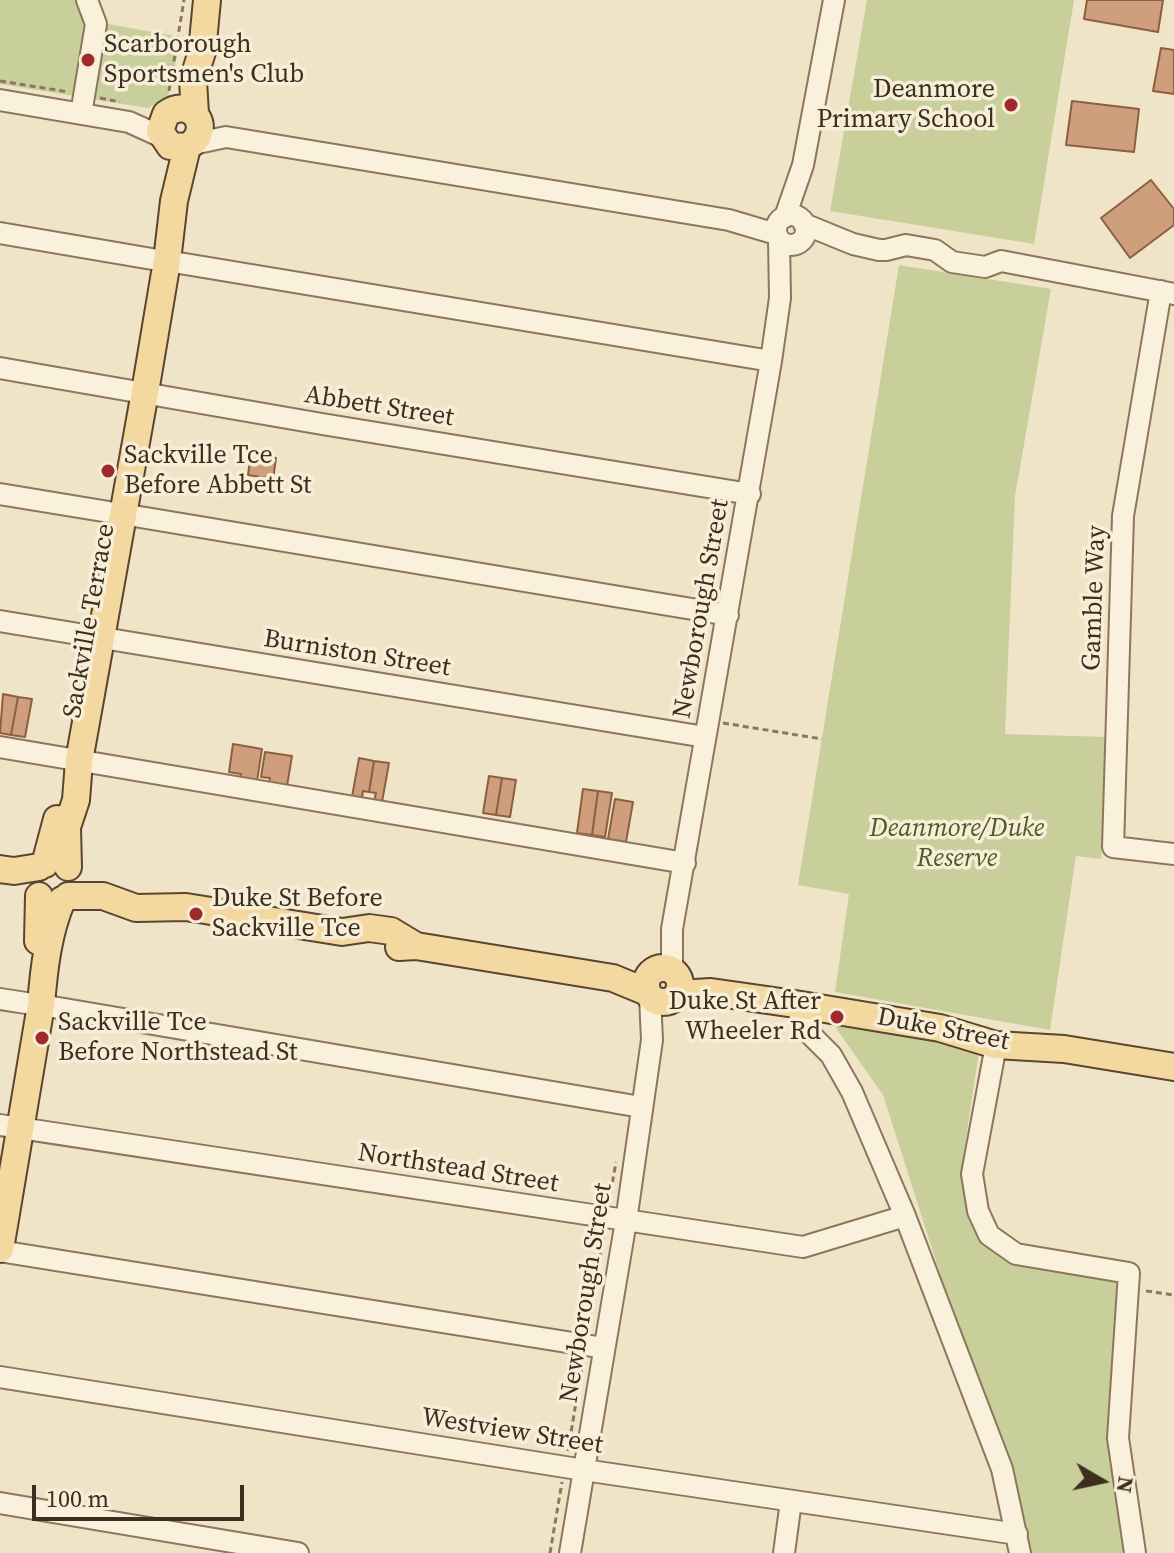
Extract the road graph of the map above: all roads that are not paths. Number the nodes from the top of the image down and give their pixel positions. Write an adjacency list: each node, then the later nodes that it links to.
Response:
1 (87, 0): 6 (street)
2 (194, 0): 7 (main road, Sackville Terrace)
3 (207, 0): 7 (main road, Sackville Terrace)
4 (834, 0): 8 (street, Newborough Street)
5 (0, 100): 6 (street)
6 (81, 114): 7 (street)
7 (178, 124): 8 (street); 10 (main road, Sackville Terrace)
8 (790, 230): 11 (street); 12 (street, Newborough Street)
9 (0, 233): 10 (street)
10 (159, 260): 12 (street); 14 (main road, Sackville Terrace)
11 (1167, 292): 24 (street, Gamble Way)
12 (771, 361): 16 (street, Newborough Street)
13 (0, 368): 14 (street, Abbett Street)
14 (138, 391): 16 (street, Abbett Street); 17 (main road, Sackville Terrace)
15 (0, 494): 17 (street)
16 (750, 494): 18 (street, Newborough Street)
17 (116, 513): 18 (street); 20 (main road, Sackville Terrace)
18 (728, 615): 21 (street, Newborough Street)
19 (0, 621): 20 (street, Burniston Street)
20 (94, 637): 21 (street, Burniston Street); 23 (main road, Sackville Terrace)
21 (706, 729): 25 (street, Newborough Street)
22 (0, 747): 23 (street)
23 (73, 760): 25 (street); 28 (main road, Sackville Terrace)
24 (1174, 854)
25 (685, 863): 29 (street, Newborough Street)
26 (0, 869): 28 (main road, Duke Street)
27 (0, 880): 28 (main road, Duke Street)
28 (54, 882): 29 (main road, Duke Street); 30 (main road, Sackville Terrace)
29 (662, 984): 31 (main road, Duke Street); 34 (street, Newborough Street)
30 (22, 1002): 34 (street); 35 (main road, Sackville Terrace)
31 (795, 1004): 32 (main road, Duke Street); 37 (street)
32 (996, 1045): 33 (main road, Duke Street); 49 (street)
33 (1174, 1067)
34 (641, 1107): 38 (street, Newborough Street)
35 (9, 1127): 36 (main road, Sackville Terrace); 38 (street, Northstead Street); 39 (main road, Sackville Terrace)
36 (0, 1165)
37 (905, 1216): 38 (street, Northstead Street); 45 (street)
38 (616, 1220): 40 (street, Newborough Street)
39 (0, 1250): 40 (street)
40 (595, 1347): 42 (street, Newborough Street)
41 (0, 1377): 42 (street, Westview Street)
42 (574, 1468): 43 (street, Westview Street); 47 (street, Newborough Street)
43 (791, 1501): 45 (street, Westview Street); 48 (street)
44 (0, 1503): 46 (street)
45 (1019, 1544)
46 (298, 1553)
47 (570, 1553)
48 (784, 1553)
49 (1135, 1553)

